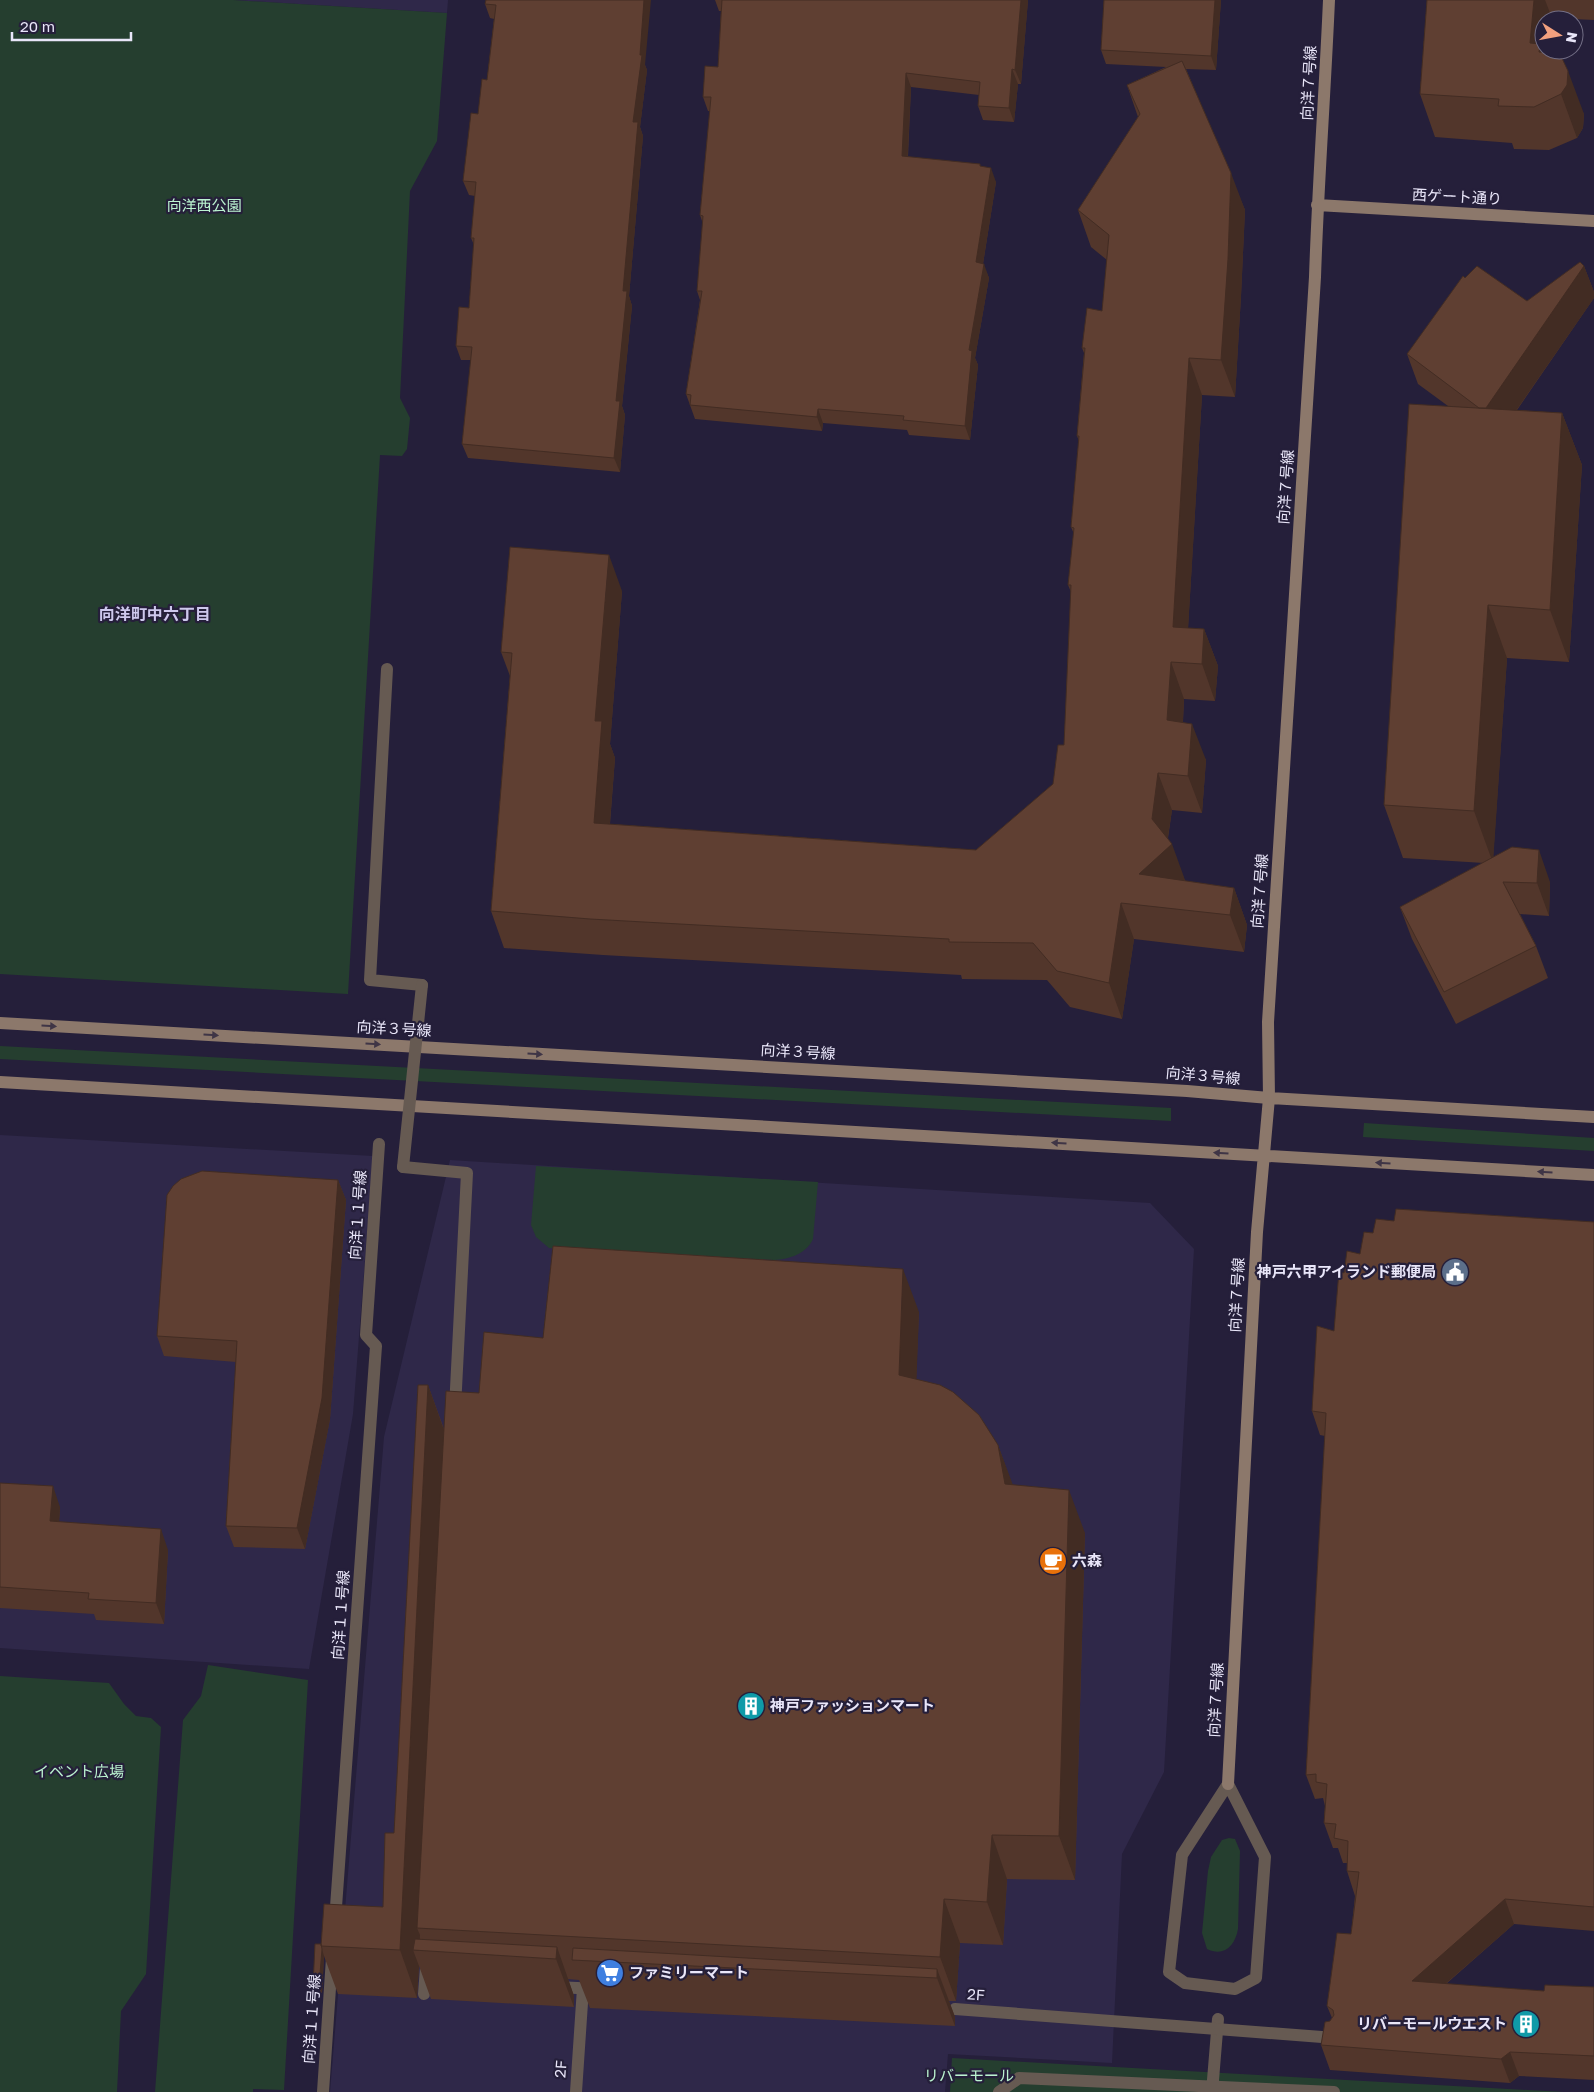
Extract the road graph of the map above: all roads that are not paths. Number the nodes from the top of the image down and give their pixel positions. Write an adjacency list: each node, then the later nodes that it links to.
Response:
1 (1329, 0): 2 (street, 向洋７号線)
2 (1317, 205): 3 (street, 西ゲート通り); 7 (street, 向洋７号線)
3 (1594, 221)
4 (387, 669): 14 (street, bridge)
5 (0, 1023): 7 (street, 向洋３号線, one-way to 7)
6 (0, 1082): 10 (street, one-way to 6)
7 (1269, 1098): 8 (street, 向洋３号線); 10 (street, 向洋７号線)
8 (1594, 1117)
9 (379, 1144): 13 (street, 向洋１１号線)
10 (1265, 1156): 11 (street, one-way to 10); 15 (street, 向洋７号線)
11 (1594, 1175)
12 (377, 1332): 13 (street)
13 (376, 1346): 16 (street, 向洋１１号線)
14 (454, 1424)
15 (1228, 1784): 15 (street, 向洋７号線)
16 (334, 1930)
17 (333, 1949): 27 (street, 向洋１１号線)
18 (426, 1959): 22 (street)
19 (544, 1986): 20 (street)
20 (583, 1988): 21 (street); 28 (street, 2F)
21 (612, 1990)
22 (424, 1994)
23 (950, 2009): 25 (street, 2F, bridge)
24 (1218, 2019): 26 (street)
25 (1335, 2038)
26 (1212, 2089): 29 (street); 30 (street)
27 (323, 2092)
28 (576, 2092)
29 (999, 2092)
30 (1334, 2092)

